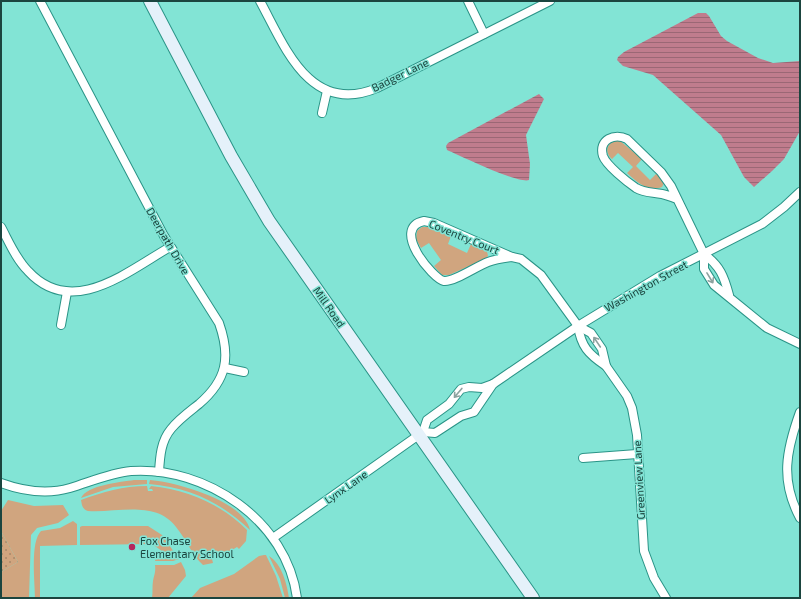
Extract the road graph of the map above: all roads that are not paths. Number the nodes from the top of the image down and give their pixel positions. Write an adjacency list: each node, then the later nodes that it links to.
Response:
1 (40, 1): 12 (street, Deerpath Drive)
2 (150, 1): 25 (street, Mill Road)
3 (260, 1): 7 (street, Badger Lane)
4 (468, 1): 6 (street)
5 (550, 1): 6 (street, Badger Lane)
6 (484, 34): 7 (street, Badger Lane)
7 (327, 91): 8 (street)
8 (322, 113)
9 (800, 192): 13 (street, Washington Street)
10 (677, 199): 10 (street); 13 (street)
11 (1, 227): 15 (street)
12 (170, 247): 15 (street); 21 (street, Deerpath Drive)
13 (704, 254): 16 (street); 16 (street, one-way to 16); 18 (street, Washington Street)
14 (512, 257): 14 (street, Coventry Court); 18 (street, Coventry Court)
15 (67, 292): 17 (street)
16 (729, 295): 19 (street)
17 (61, 325)
18 (578, 326): 20 (street, Greenview Lane, one-way to 18); 20 (street, Greenview Lane); 23 (street, Washington Street)
19 (800, 344)
20 (606, 366): 26 (street, Greenview Lane)
21 (224, 368): 22 (street); 28 (street, Deerpath Drive)
22 (244, 372)
23 (493, 384): 25 (street, Washington Street); 25 (street, Washington Street, one-way to 25)
24 (800, 412): 30 (street)
25 (421, 434): 31 (street, Lynx Lane); 33 (street, Mill Road)
26 (637, 454): 27 (street); 34 (street, Greenview Lane)
27 (583, 458)
28 (160, 472): 29 (street); 31 (street)
29 (1, 483)
30 (800, 518)
31 (273, 538): 32 (street)
32 (297, 598)
33 (533, 598)
34 (666, 598)

